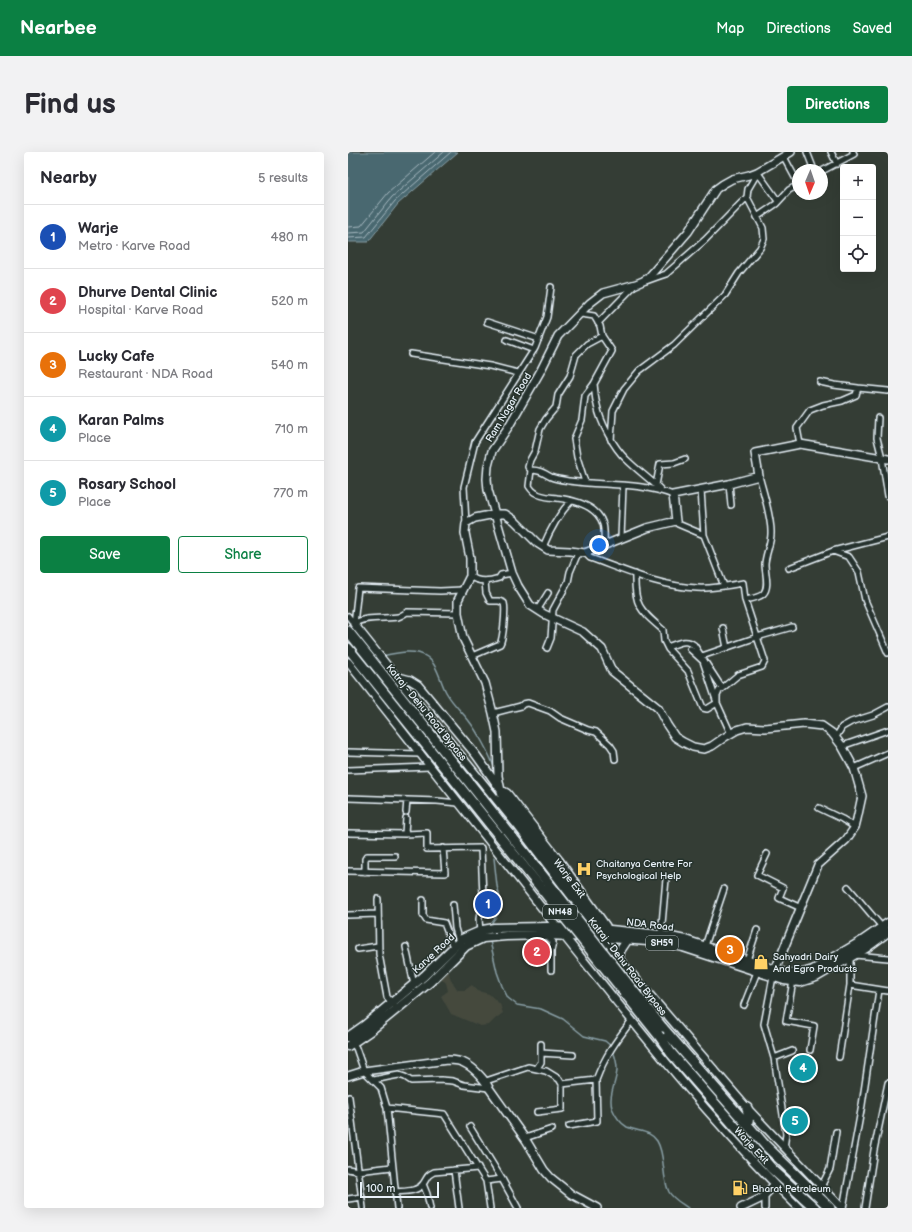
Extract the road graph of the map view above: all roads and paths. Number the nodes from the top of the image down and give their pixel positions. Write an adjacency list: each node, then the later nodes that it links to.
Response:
1 (791, 152): 5 (street)
2 (807, 152): 6 (street)
3 (831, 152): 7 (street)
4 (853, 152): 7 (street)
5 (784, 157): 9 (street); 10 (street)
6 (812, 164)
7 (837, 164): 8 (street)
8 (828, 168)
9 (792, 172)
10 (758, 173): 12 (street); 13 (street); 15 (street)
11 (792, 188): 13 (street)
12 (747, 197): 14 (street); 15 (street)
13 (778, 201): 14 (street)
14 (757, 217): 31 (street)
15 (640, 283): 17 (street, Ram Nagar Road); 19 (street)
16 (551, 287): 21 (street)
17 (581, 314): 19 (street); 47 (street, Ram Nagar Road)
18 (487, 322): 21 (street)
19 (598, 323): 20 (street)
20 (602, 336): 27 (street); 35 (street)
21 (539, 339): 23 (street)
22 (507, 340): 23 (street)
23 (534, 350): 25 (street)
24 (411, 354): 25 (street)
25 (518, 373): 49 (street)
26 (820, 382): 28 (street)
27 (594, 384): 31 (street); 37 (street)
28 (858, 388): 29 (street); 32 (street)
29 (888, 391)
30 (878, 418): 33 (street)
31 (611, 440): 39 (street)
32 (800, 444): 33 (street); 36 (street)
33 (885, 459): 44 (street)
34 (686, 460): 39 (street)
35 (531, 470): 37 (street); 45 (street)
36 (759, 476): 38 (street); 65 (street)
37 (585, 482): 40 (street)
38 (729, 484): 42 (street); 46 (street)
39 (656, 485): 41 (street)
40 (623, 486): 41 (street); 51 (street)
41 (661, 490): 43 (street)
42 (701, 490): 43 (street); 50 (street)
43 (673, 495): 48 (street)
44 (888, 496)
45 (571, 501): 53 (street); 54 (street)
46 (731, 505)
47 (494, 514): 49 (street); 54 (street); 58 (street, Ram Nagar Road)
48 (676, 521): 50 (street); 51 (street)
49 (466, 523): 60 (street)
50 (704, 535): 62 (street)
51 (621, 538): 53 (street)
52 (888, 538): 55 (street)
53 (604, 546): 56 (street)
54 (543, 547): 56 (street)
55 (833, 551): 57 (street); 79 (street)
56 (581, 553): 59 (street); 69 (street)
57 (789, 568)
58 (512, 573): 61 (street); 66 (street, Ram Nagar Road)
59 (635, 574): 62 (street); 74 (street)
60 (470, 576): 61 (street); 63 (street)
61 (485, 581): 80 (street)
62 (724, 586): 65 (street)
63 (462, 590): 67 (street); 72 (street)
64 (548, 594): 66 (street)
65 (745, 600): 73 (street)
66 (538, 609): 69 (street, Ram Nagar Road)
67 (458, 613): 72 (street); 80 (street)
68 (348, 616): 72 (street)
69 (553, 618): 76 (street); 91 (street, Ram Nagar Road)
70 (792, 626): 73 (street)
71 (723, 628): 77 (street)
72 (351, 630): 83 (highway, Katraj - Dehu Road Bypass / NH48); 83 (street, Warje Exit)
73 (757, 637): 77 (street); 85 (street)
74 (668, 647): 81 (street); 87 (street)
75 (348, 648): 84 (highway, Katraj - Dehu Road Bypass / NH48)
76 (547, 648)
77 (727, 648): 81 (street)
78 (690, 649): 87 (street)
79 (888, 654)
80 (472, 656): 89 (street)
81 (702, 656): 85 (street)
82 (348, 662): 86 (street, Warje Exit)
83 (391, 678): 101 (street); 129 (street, Warje Exit); 174 (highway, Katraj - Dehu Road Bypass / NH48, bridge)
84 (379, 686): 86 (highway); 206 (highway, Katraj - Dehu Road Bypass / NH48, bridge)
85 (722, 688): 87 (street)
86 (372, 692): 96 (street, Warje Exit)
87 (717, 703): 91 (street)
88 (888, 707): 92 (street)
89 (493, 713): 97 (street); 101 (street)
90 (888, 730): 93 (street)
91 (731, 734): 92 (street)
92 (836, 738): 93 (street)
93 (842, 746): 99 (street)
94 (348, 752): 96 (street)
95 (888, 753): 99 (street)
96 (420, 754): 98 (street, Warje Exit)
97 (615, 759)
98 (430, 767): 100 (street); 104 (street, Warje Exit)
99 (854, 768): 108 (street)
100 (348, 770)
101 (500, 789): 129 (street)
102 (348, 798): 103 (street)
103 (407, 800): 104 (street); 106 (street)
104 (458, 803): 125 (street, Warje Exit)
105 (819, 808): 108 (street)
106 (406, 812)
107 (406, 818): 110 (street)
108 (855, 827): 122 (street)
109 (349, 833): 110 (street)
110 (405, 834): 111 (street)
111 (444, 848): 115 (street); 130 (street)
112 (767, 854): 122 (street)
113 (395, 856): 115 (street)
114 (348, 871): 115 (street)
115 (365, 872)
116 (666, 879): 132 (street)
117 (848, 887): 126 (street)
118 (724, 889): 136 (street)
119 (378, 899): 123 (street)
120 (423, 900): 134 (street)
121 (453, 905): 134 (street)
122 (801, 908): 145 (street)
123 (378, 914): 124 (street); 135 (street)
124 (348, 915)
125 (557, 927): 128 (main road, SH59); 129 (main road, NDA Road / SH59); 131 (street, Warje Exit)
126 (886, 927): 139 (main road, NDA Road / SH59)
127 (757, 930): 142 (street)
128 (547, 932): 130 (main road, Karve Road / SH59); 130 (main road, Karve Road / SH59); 131 (main road, SH59); 143 (street)
129 (604, 933): 131 (main road, NDA Road / SH59); 132 (main road, NDA Road / SH59); 133 (main road, NDA Road / SH59); 141 (street, Warje Exit)
130 (482, 935): 134 (main road, Karve Road / SH59); 152 (main road, Karve Road / SH59)
131 (564, 935): 153 (street, Warje Exit)
132 (661, 935): 136 (main road, NDA Road / SH59)
133 (628, 939): 141 (main road); 144 (main road, NDA Road / SH59)
134 (456, 944): 147 (main road, Karve Road / SH59)
135 (378, 946): 138 (street); 152 (street)
136 (705, 946): 142 (main road, NDA Road / SH59)
137 (406, 947): 147 (street)
138 (358, 949)
139 (850, 954): 140 (street); 145 (main road, NDA Road / SH59); 146 (main road, NDA Road / SH59); 148 (street)
140 (888, 958)
141 (619, 959): 172 (street, Warje Exit)
142 (747, 960): 145 (main road, NDA Road / SH59)
143 (551, 970)
144 (757, 972): 145 (main road, SH59); 151 (street)
145 (774, 973): 146 (main road, NDA Road / SH59); 161 (street)
146 (793, 981): 156 (street)
147 (414, 985): 152 (main road, Karve Road / SH59)
148 (850, 985): 149 (street); 160 (street)
149 (879, 990): 150 (street); 208 (street)
150 (888, 991)
151 (744, 1005)
152 (394, 1006): 154 (main road, Karve Road / SH59)
153 (632, 1020): 166 (street); 190 (street, Warje Exit)
154 (349, 1041): 163 (street)
155 (541, 1044): 158 (street)
156 (810, 1050)
157 (792, 1051): 161 (street)
158 (541, 1053): 159 (street); 162 (street)
159 (572, 1055)
160 (839, 1057)
161 (774, 1058): 181 (street)
162 (538, 1068): 168 (street); 169 (street)
163 (364, 1071): 164 (street); 165 (street); 168 (street)
164 (348, 1076)
165 (374, 1080): 168 (street); 171 (street)
166 (596, 1080): 169 (street); 175 (street)
167 (888, 1083): 209 (street)
168 (487, 1084): 180 (street)
169 (562, 1084): 173 (street)
170 (349, 1097): 177 (street)
171 (387, 1108): 182 (street); 183 (street)
172 (747, 1108): 174 (highway); 181 (street, Warje Exit)
173 (537, 1112)
174 (746, 1125): 207 (highway, Katraj - Dehu Road Bypass / NH48)
175 (569, 1126)
176 (470, 1127): 187 (street)
177 (350, 1128): 186 (street)
178 (552, 1129): 180 (street)
179 (836, 1132): 191 (street)
180 (525, 1138): 202 (street)
181 (784, 1148): 191 (street, Warje Exit)
182 (392, 1167): 186 (street); 192 (street)
183 (478, 1168): 185 (street); 188 (street)
184 (348, 1169): 186 (street)
185 (454, 1170): 189 (street); 199 (street)
186 (358, 1171): 194 (street)
187 (502, 1179): 188 (street); 201 (street)
188 (486, 1181): 200 (street)
189 (422, 1184): 192 (street); 198 (street)
190 (775, 1184): 193 (street); 205 (street, Warje Exit)
191 (821, 1187): 208 (street, Warje Exit)
192 (395, 1192): 197 (street)
193 (765, 1195): 203 (street); 204 (street)
194 (362, 1197): 195 (street); 196 (street)
195 (348, 1199)
196 (363, 1208)
197 (397, 1208)
198 (430, 1208)
199 (458, 1208)
200 (490, 1208)
201 (518, 1208)
202 (597, 1208)
203 (741, 1208)
204 (765, 1208)
205 (799, 1208)
206 (815, 1208)
207 (830, 1208)
208 (843, 1208)
209 (865, 1208)

